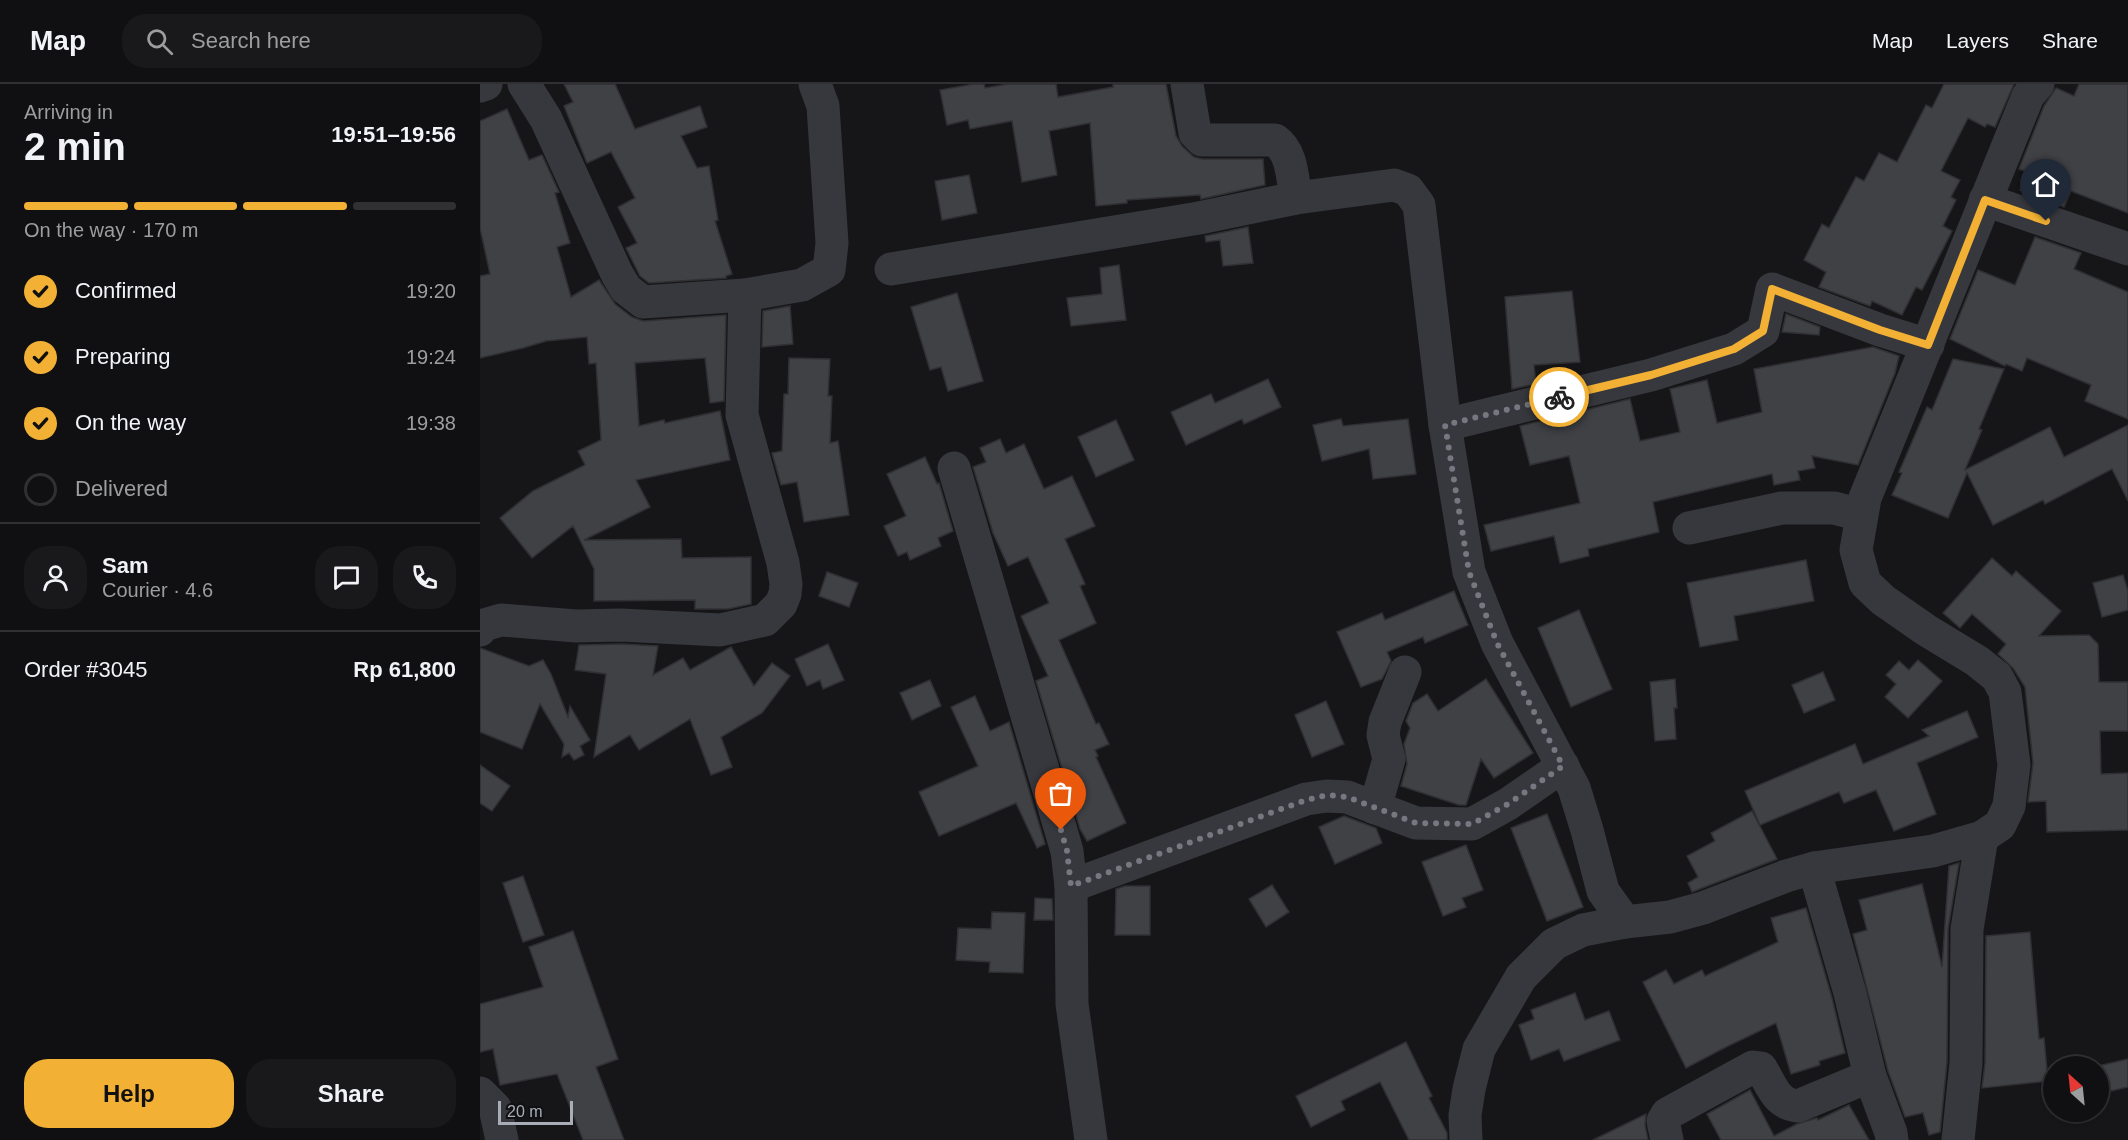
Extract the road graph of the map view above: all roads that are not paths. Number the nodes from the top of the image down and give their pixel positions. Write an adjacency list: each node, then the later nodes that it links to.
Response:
1 (486, 84): 6 (street)
2 (524, 84): 11 (street)
3 (815, 84): 11 (street)
4 (1187, 84): 7 (street)
5 (2038, 84): 8 (street)
6 (480, 86)
7 (1296, 198): 10 (street); 13 (street)
8 (1985, 200): 9 (street); 12 (street)
9 (2128, 249)
10 (891, 269)
11 (745, 294): 17 (street)
12 (1928, 345): 13 (street); 15 (street)
13 (1445, 425): 19 (street)
14 (954, 468): 23 (street)
15 (1861, 515): 16 (street); 21 (street)
16 (1689, 528)
17 (480, 630)
18 (1405, 672): 20 (street)
19 (1563, 766): 20 (street); 24 (street)
20 (1375, 808): 23 (street)
21 (1982, 837): 22 (street); 32 (street)
22 (1814, 868): 24 (street); 25 (street)
23 (1071, 886): 28 (street)
24 (1625, 922): 29 (street)
25 (1870, 1076): 30 (street); 31 (street)
26 (480, 1093): 27 (street)
27 (502, 1140)
28 (1091, 1140)
29 (1466, 1140)
30 (1667, 1140)
31 (1892, 1140)
32 (1958, 1140)

